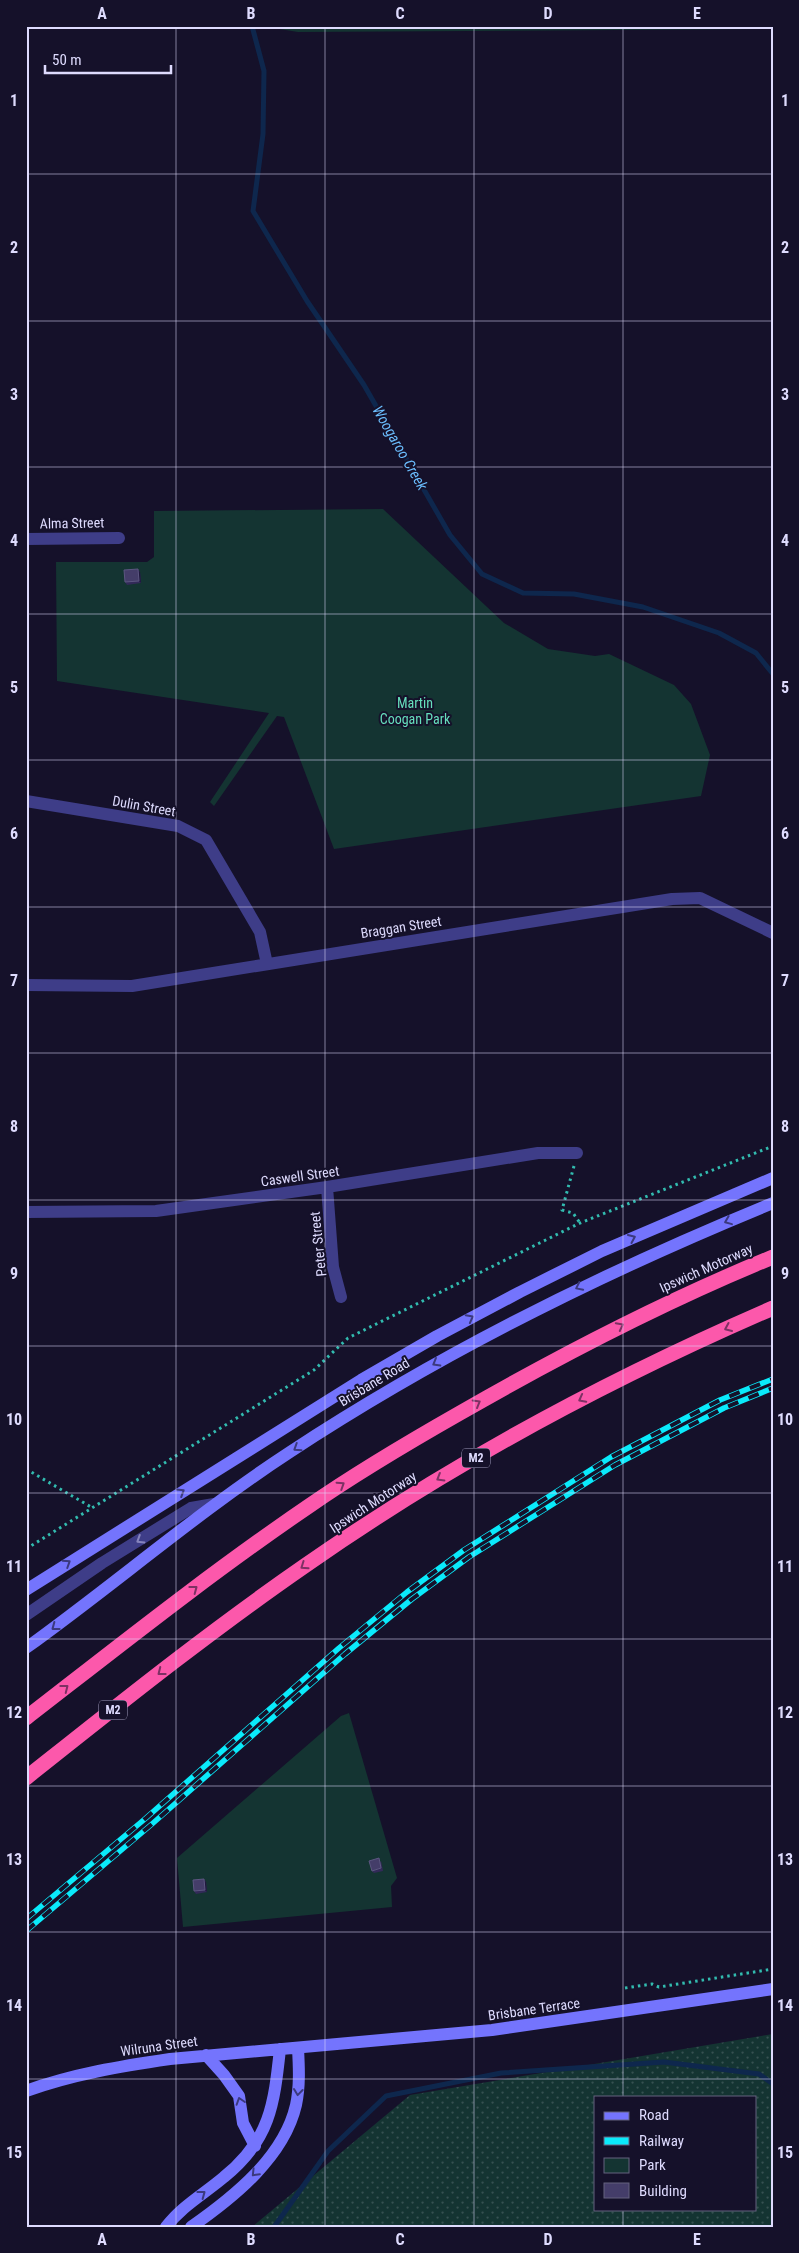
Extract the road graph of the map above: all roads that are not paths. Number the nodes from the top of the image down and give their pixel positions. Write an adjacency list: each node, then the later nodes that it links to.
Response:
1 (26, 538): 2 (street, Alma Street)
2 (119, 538)
3 (26, 801): 5 (street, Dulin Street)
4 (773, 933): 5 (street, Braggan Street)
5 (267, 964): 6 (street, Braggan Street)
6 (26, 985)
7 (577, 1153): 9 (street, Caswell Street)
8 (773, 1178): 16 (main road, Brisbane Road, one-way to 8)
9 (327, 1188): 11 (street, Caswell Street); 13 (street, Peter Street)
10 (773, 1203): 15 (main road, Brisbane Road, one-way to 15)
11 (26, 1212)
12 (773, 1257): 19 (highway, Ipswich Motorway, one-way to 12)
13 (341, 1297)
14 (773, 1308): 20 (highway, Ipswich Motorway / M2, one-way to 20)
15 (214, 1504): 17 (street, one-way to 17); 18 (main road, Brisbane Road, one-way to 18)
16 (26, 1590)
17 (26, 1615)
18 (26, 1648)
19 (26, 1718)
20 (26, 1778)
21 (773, 1989): 22 (main road, Brisbane Terrace)
22 (298, 2048): 23 (main road, Wilruna Street); 28 (main road, one-way to 28)
23 (280, 2049): 24 (main road, Wilruna Street); 26 (main road)
24 (206, 2055): 25 (main road, Wilruna Street); 26 (main road, one-way to 24)
25 (26, 2090)
26 (254, 2146): 27 (main road, one-way to 26)
27 (166, 2227)
28 (191, 2227)

